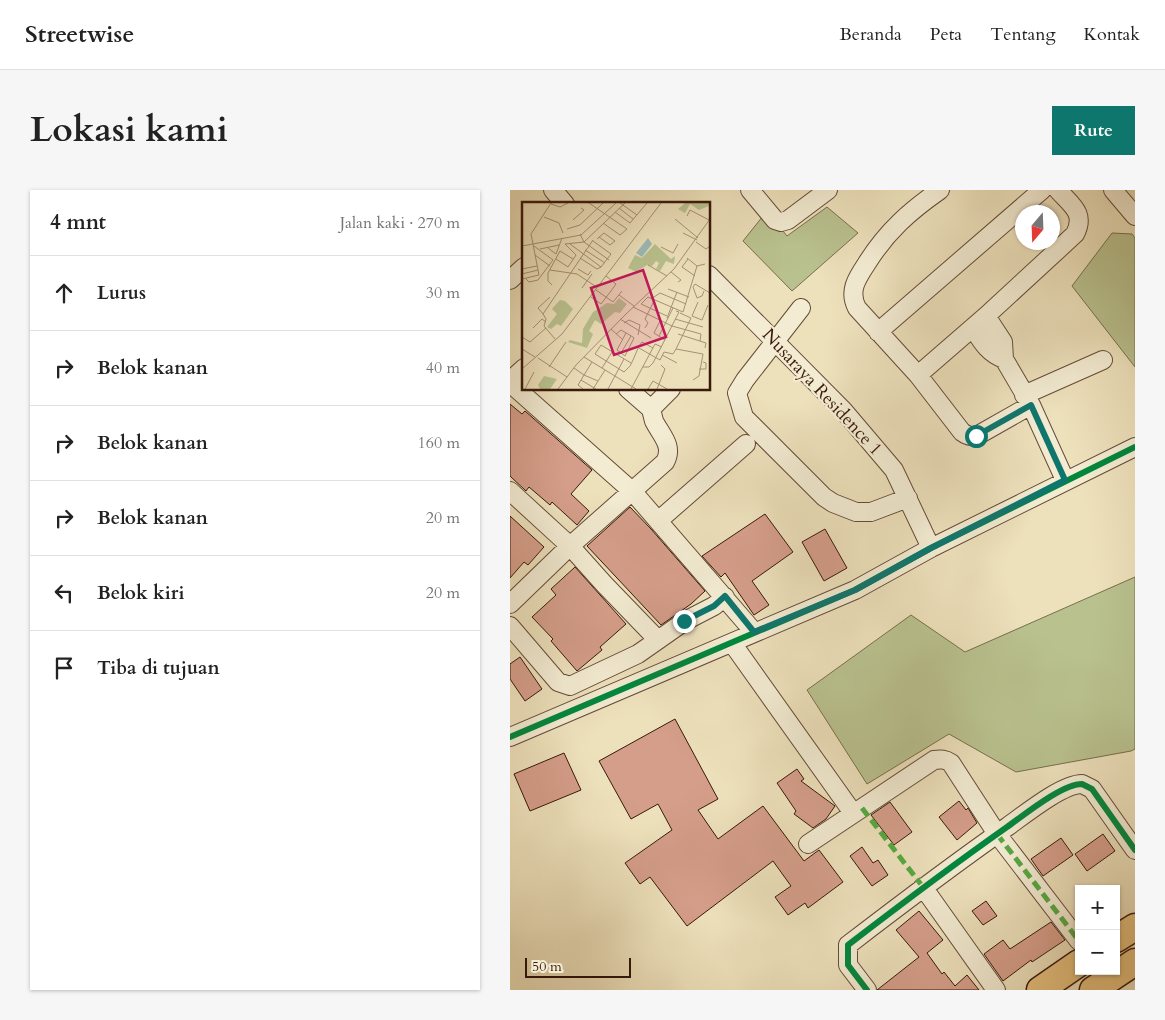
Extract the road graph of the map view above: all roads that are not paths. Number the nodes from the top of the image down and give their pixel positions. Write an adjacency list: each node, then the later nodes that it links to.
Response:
1 (553, 190): 8 (street)
2 (750, 190): 3 (street)
3 (828, 190)
4 (940, 190): 16 (street)
5 (1042, 190): 16 (street)
6 (1058, 190): 14 (street)
7 (1113, 190): 9 (street)
8 (563, 202)
9 (1135, 216)
10 (522, 269): 12 (street)
11 (710, 276): 17 (street, Nusaraya Residence 1)
12 (510, 280)
13 (801, 308): 17 (street)
14 (986, 316): 15 (street); 18 (street)
15 (973, 328): 18 (street); 21 (street)
16 (878, 332): 21 (street)
17 (774, 342): 32 (street, Nusaraya Residence 1); 32 (street)
18 (1004, 359): 25 (street)
19 (1103, 360): 25 (street)
20 (522, 370): 22 (street)
21 (918, 375): 25 (street)
22 (510, 382): 31 (street)
23 (629, 390): 26 (street)
24 (670, 390): 26 (street)
25 (1028, 400): 29 (street)
26 (651, 409): 31 (street)
27 (746, 444): 33 (street)
28 (1135, 447): 29 (street)
29 (1065, 480): 35 (street)
30 (510, 491): 34 (street)
31 (633, 492): 33 (street); 34 (street)
32 (908, 498): 35 (street, Nusaraya Residence 1)
33 (658, 521): 36 (street)
34 (570, 546): 37 (street); 40 (street)
35 (931, 548): 39 (street)
36 (725, 596): 39 (street); 40 (street)
37 (510, 604)
38 (510, 626): 42 (street)
39 (754, 632): 41 (street)
40 (658, 640): 42 (street)
41 (732, 643): 43 (street); 44 (street)
42 (517, 648)
43 (510, 737)
44 (854, 813): 45 (street); 46 (street)
45 (997, 834): 47 (street); 48 (street); 49 (street)
46 (808, 844)
47 (1135, 850)
48 (923, 887): 52 (street); 53 (street)
49 (1075, 936)
50 (1135, 962): 55 (highway)
51 (1075, 966): 54 (highway)
52 (867, 990)
53 (996, 990)
54 (1040, 990)
55 (1093, 990)

